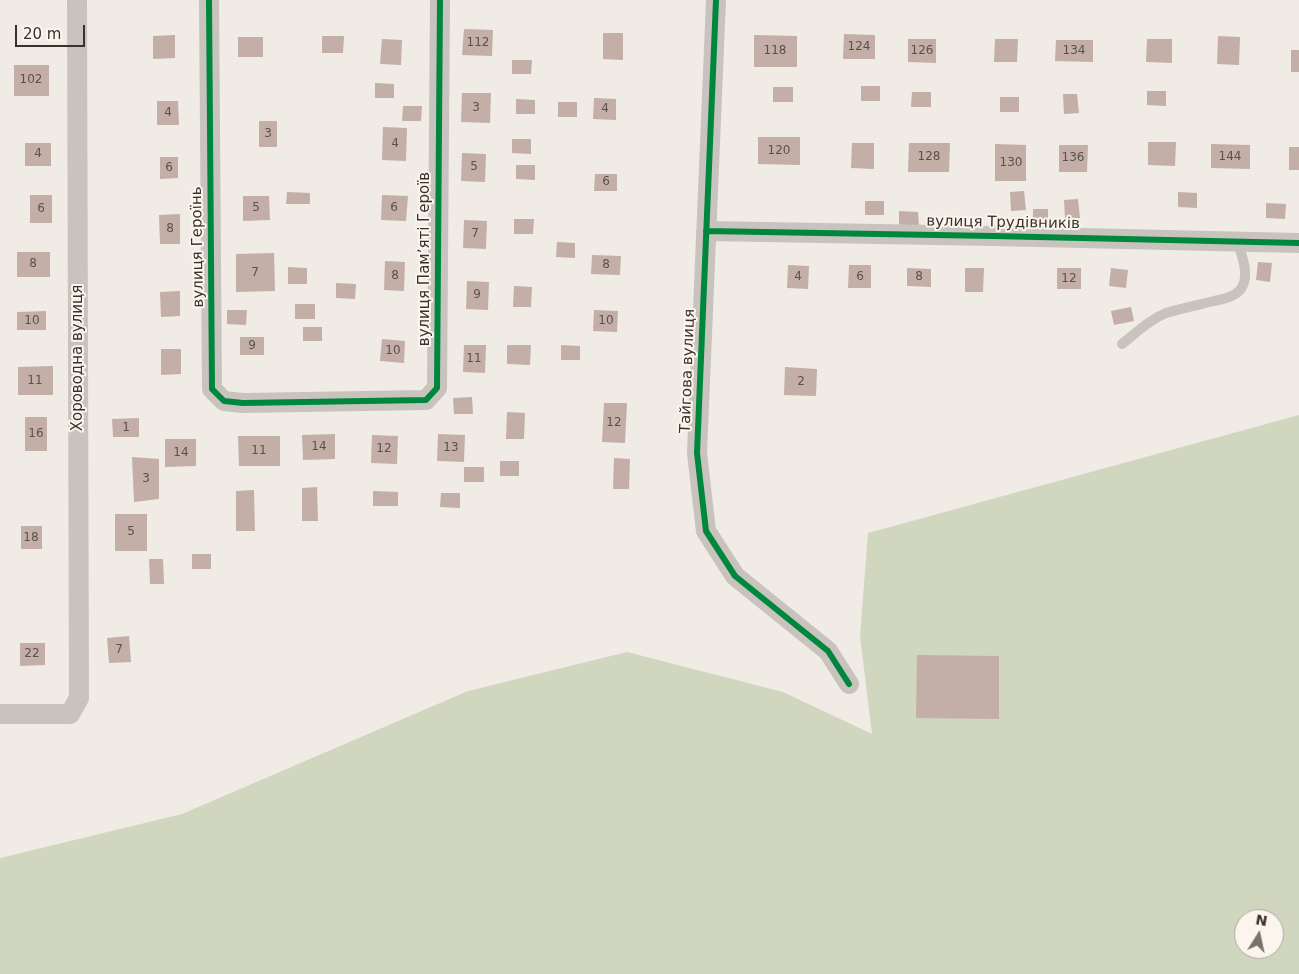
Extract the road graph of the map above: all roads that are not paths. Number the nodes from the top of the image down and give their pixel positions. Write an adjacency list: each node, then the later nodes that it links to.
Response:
1 (77, 0): 11 (street, Хороводна вулиця)
2 (209, 0): 9 (street, вулиця Героїнь)
3 (440, 0): 9 (street, вулиця Памʼяті Героїв)
4 (716, 0): 5 (street, Тайгова вулиця)
5 (706, 231): 6 (street, вулиця Трудівників); 10 (street, Тайгова вулиця)
6 (1237, 240): 7 (street, вулиця Трудівників); 8 (lane)
7 (1299, 243)
8 (1122, 344)
9 (312, 402)
10 (849, 684)
11 (0, 714)

